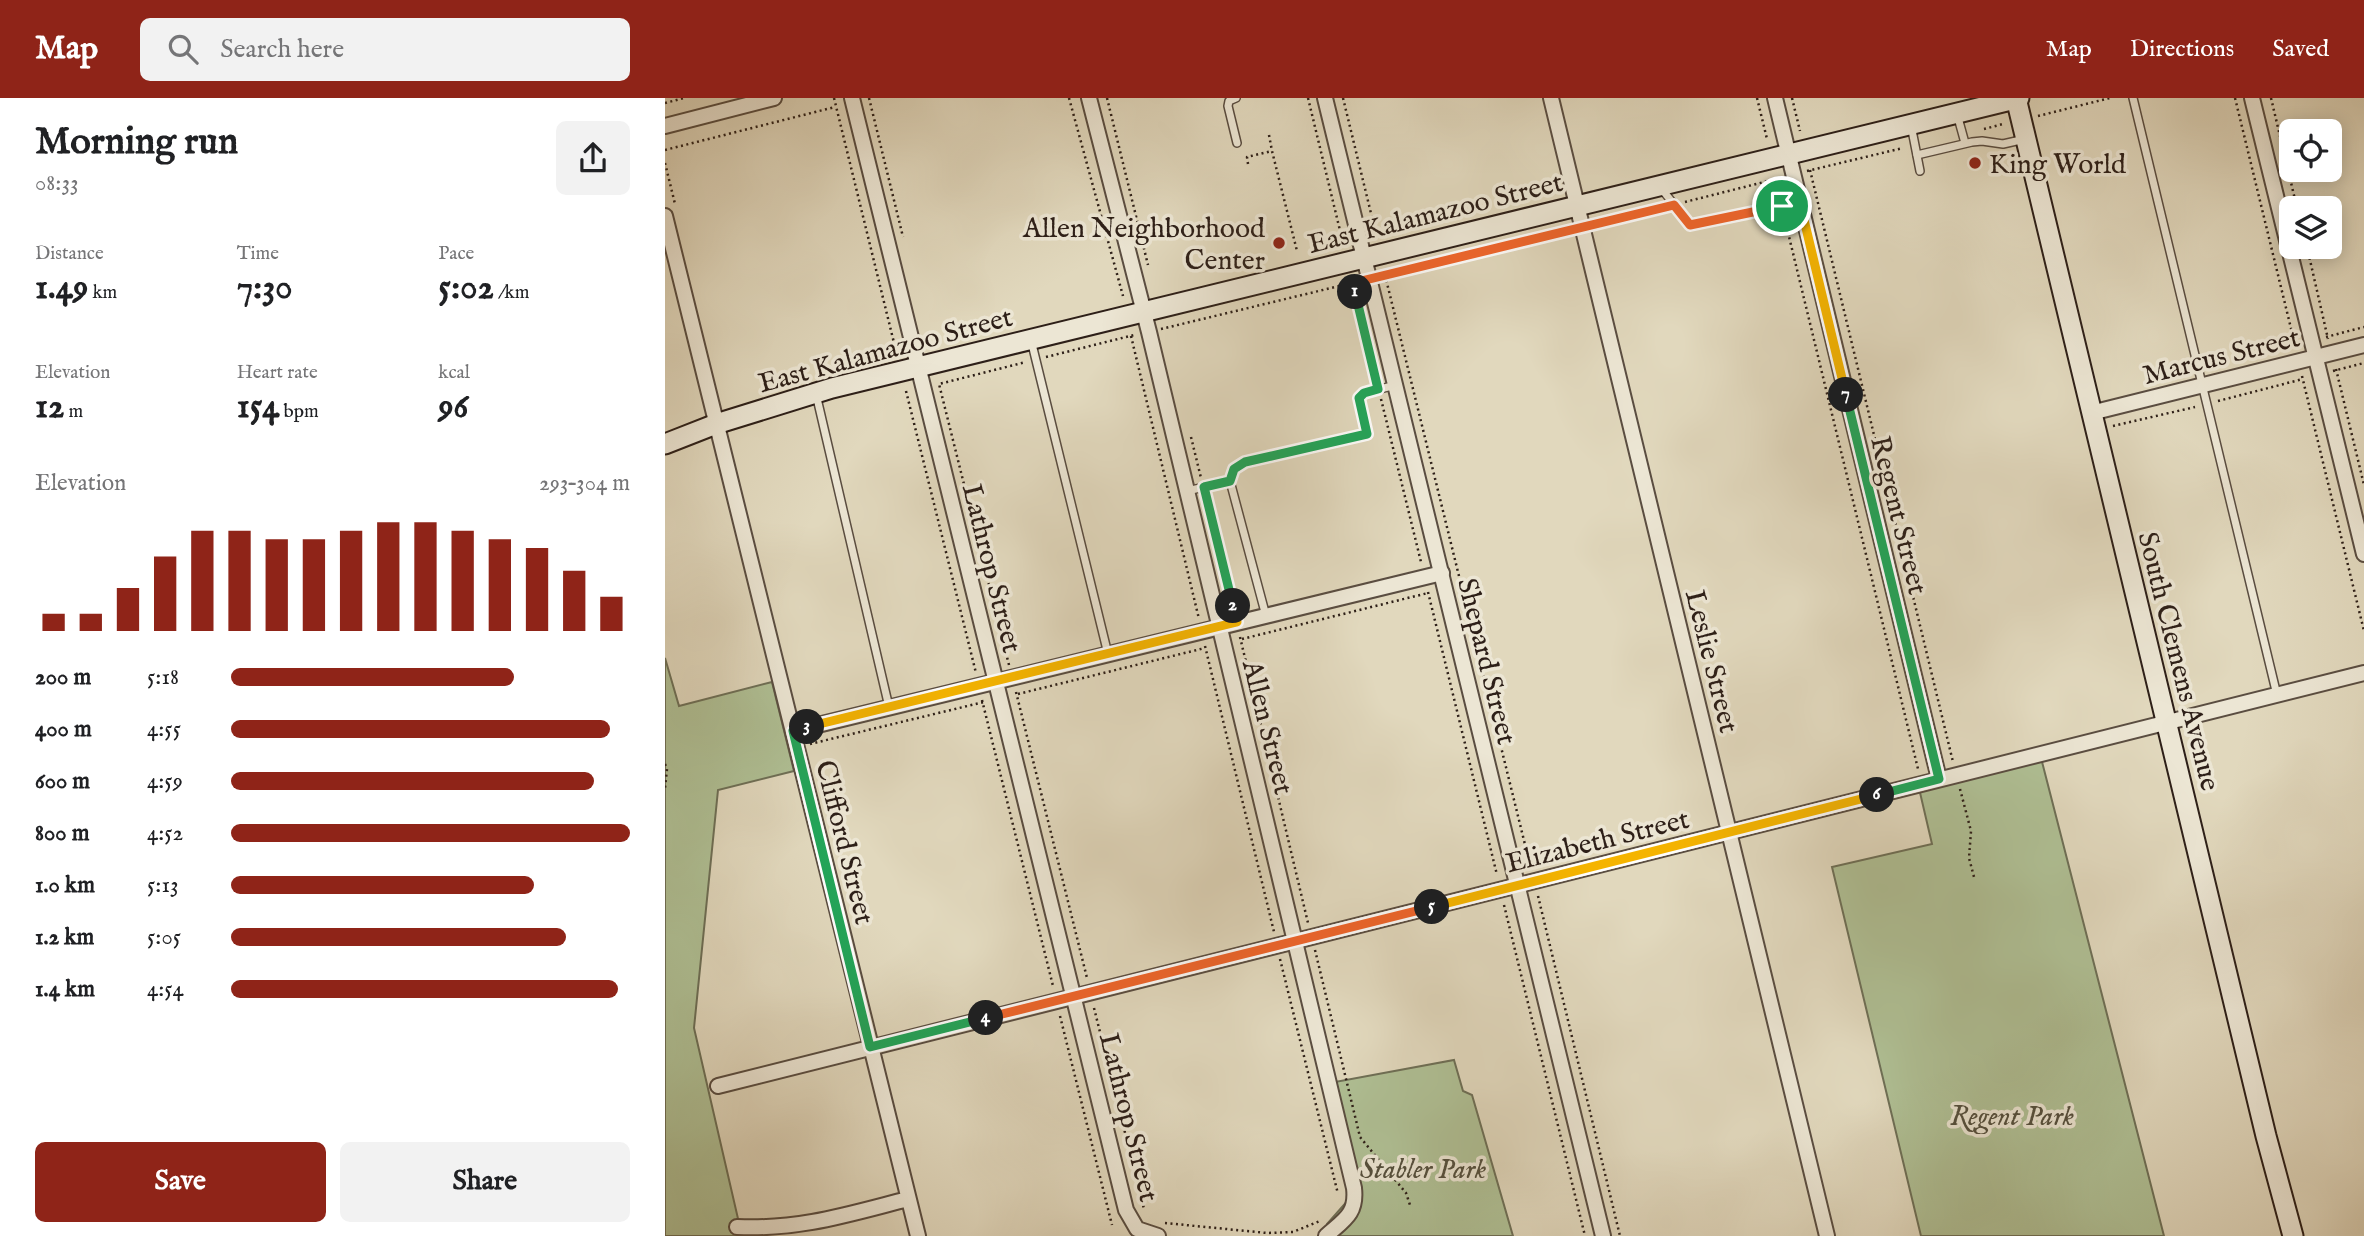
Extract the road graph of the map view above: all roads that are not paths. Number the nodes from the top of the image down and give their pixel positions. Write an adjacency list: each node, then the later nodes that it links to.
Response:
1 (774, 98): 13 (street)
2 (1089, 98): 25 (street, Allen Street)
3 (1236, 98): 15 (lane)
4 (1325, 98): 24 (street, Shepard Street)
5 (1551, 98): 22 (street, Leslie Street)
6 (1775, 98): 18 (street, Regent Street)
7 (2017, 98): 11 (street, East Kalamazoo Street); 14 (street, South Clemens Avenue)
8 (2133, 98): 31 (lane)
9 (2252, 98): 28 (street)
10 (852, 100): 29 (street, Lathrop Street)
11 (1957, 113): 12 (street, East Kalamazoo Street); 16 (lane)
12 (1910, 125): 17 (lane); 18 (street, East Kalamazoo Street)
13 (665, 126)
14 (2025, 139): 16 (lane); 33 (street, South Clemens Avenue)
15 (1237, 142)
16 (1965, 143): 17 (lane)
17 (1917, 155): 19 (lane)
18 (1791, 165): 20 (street, East Kalamazoo Street); 21 (street, Regent Street)
19 (1920, 171)
20 (1661, 187): 21 (lane); 22 (street, East Kalamazoo Street)
21 (1800, 203): 49 (street, Regent Street)
22 (1578, 207): 24 (street, East Kalamazoo Street); 50 (street, Leslie Street)
23 (665, 216): 34 (street, Clifford Street)
24 (1365, 258): 25 (street, East Kalamazoo Street); 30 (street, Shepard Street)
25 (1144, 311): 26 (street, East Kalamazoo Street); 37 (street, Allen Street)
26 (1030, 340): 29 (street, East Kalamazoo Street); 42 (lane)
27 (2364, 345): 28 (street, Marcus Street)
28 (2315, 357): 31 (street, Marcus Street); 38 (street)
29 (918, 367): 32 (street, East Kalamazoo Street); 44 (street, Lathrop Street)
30 (1396, 385): 36 (lane); 39 (street, Shepard Street)
31 (2203, 386): 33 (street, Marcus Street); 45 (lane)
32 (815, 393): 34 (street, East Kalamazoo Street); 46 (lane)
33 (2093, 422): 47 (street, South Clemens Avenue)
34 (716, 424): 35 (street, East Kalamazoo Street); 48 (street, Clifford Street)
35 (665, 444)
36 (1230, 481): 37 (lane); 40 (lane)
37 (1186, 491): 41 (street, Allen Street)
38 (2364, 554)
39 (1442, 573): 40 (street); 51 (street, Shepard Street)
40 (1266, 615): 41 (street)
41 (1219, 627): 42 (street); 52 (street, Allen Street)
42 (1108, 654): 44 (street)
43 (2364, 673): 45 (street, Elizabeth Street)
44 (995, 681): 46 (street); 53 (street, Lathrop Street)
45 (2277, 695): 47 (street, Elizabeth Street)
46 (889, 707): 48 (street)
47 (2167, 723): 49 (street, Elizabeth Street); 63 (street, South Clemens Avenue)
48 (793, 731): 54 (street, Clifford Street)
49 (1939, 779): 50 (street, Elizabeth Street)
50 (1730, 833): 51 (street, Elizabeth Street); 62 (street, Leslie Street)
51 (1517, 885): 52 (street, Elizabeth Street); 61 (street, Shepard Street)
52 (1294, 940): 53 (street, Elizabeth Street); 60 (street, Allen Street)
53 (1074, 996): 54 (street, Elizabeth Street); 58 (street, Lathrop Street)
54 (870, 1047): 55 (street, Elizabeth Street); 56 (street, Clifford Street)
55 (718, 1086)
56 (908, 1199): 57 (street); 59 (street, Clifford Street)
57 (737, 1227)
58 (1159, 1229)
59 (918, 1236)
60 (1326, 1236)
61 (1603, 1236)
62 (1827, 1236)
63 (2293, 1236)

